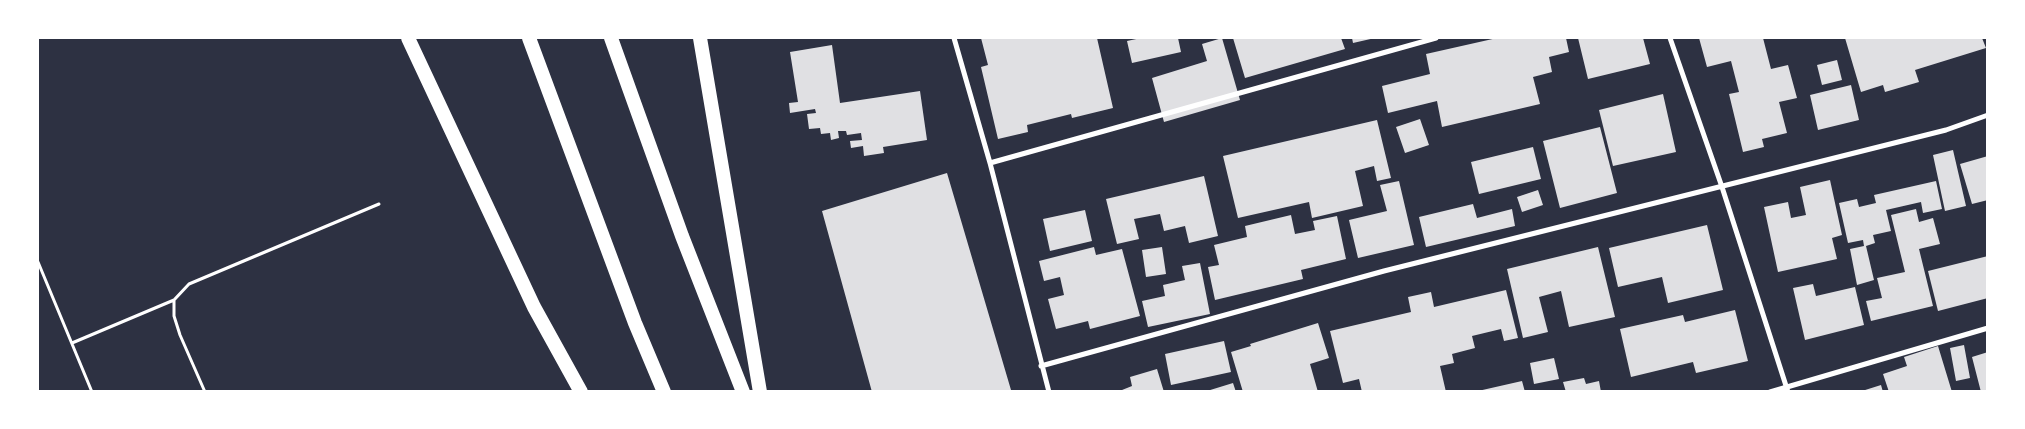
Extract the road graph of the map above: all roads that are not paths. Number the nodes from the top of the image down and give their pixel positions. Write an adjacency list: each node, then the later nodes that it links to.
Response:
1 (408, 38): 14 (highway)
2 (529, 38): 15 (highway)
3 (611, 38): 16 (highway)
4 (700, 38): 17 (highway)
5 (954, 38): 9 (street)
6 (1436, 38): 9 (street)
7 (1670, 38): 10 (street)
8 (1988, 115): 10 (street)
9 (990, 163): 12 (street)
10 (1722, 187): 12 (street); 13 (street)
11 (1988, 328): 13 (street)
12 (1041, 366): 18 (street)
13 (1787, 390): 19 (street)
14 (581, 392)
15 (664, 392)
16 (743, 392)
17 (760, 392)
18 (1049, 392)
19 (1770, 392)

